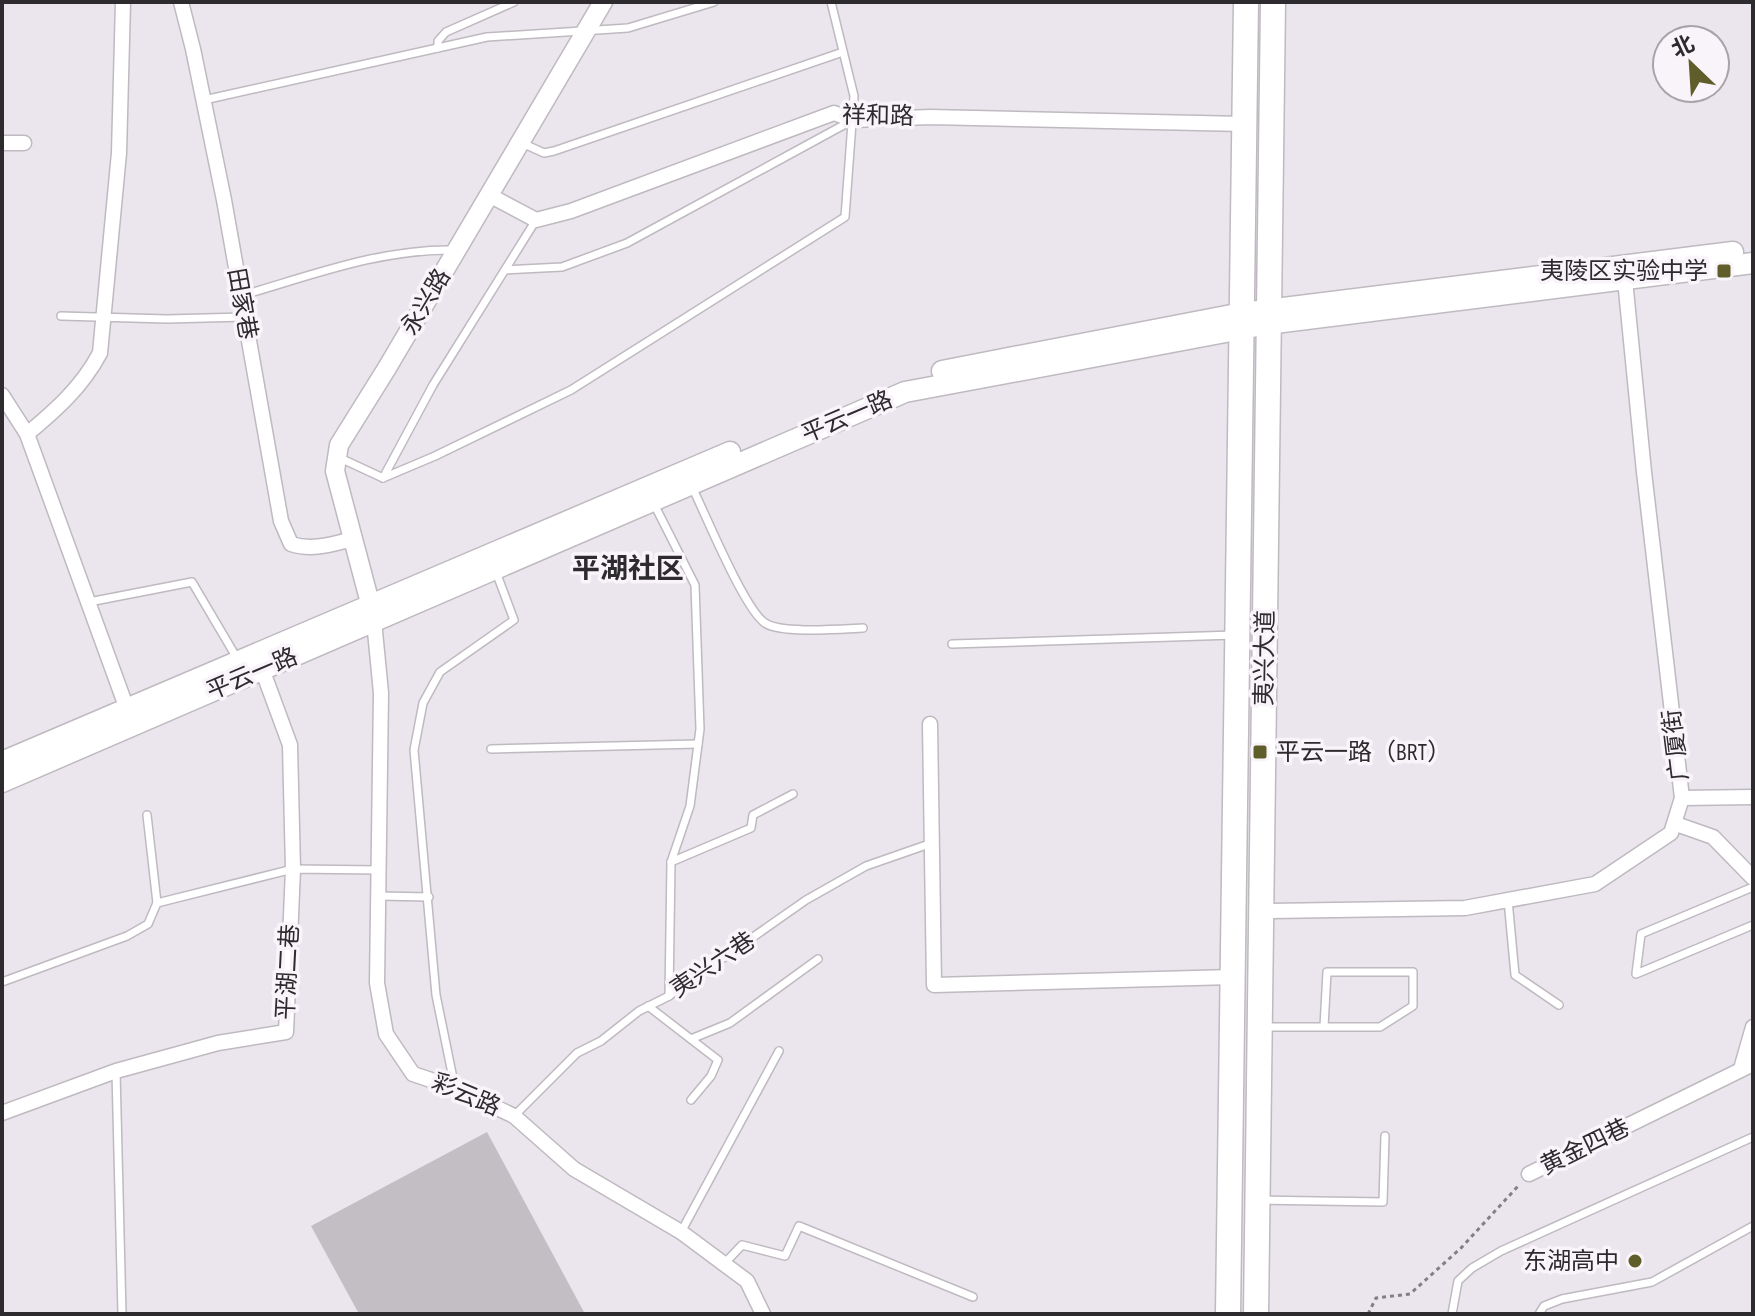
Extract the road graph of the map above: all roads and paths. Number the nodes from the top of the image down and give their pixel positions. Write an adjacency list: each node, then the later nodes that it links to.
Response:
1 (123, 2): 27 (street)
2 (181, 2): 12 (street, 田家巷)
3 (514, 2): 10 (lane)
4 (603, 2): 9 (street, 永兴路)
5 (714, 2): 9 (lane)
6 (831, 2): 11 (lane)
7 (1246, 2): 14 (main road, 夷兴大道)
8 (1273, 2): 29 (main road, 夷兴大道)
9 (587, 30): 10 (lane); 17 (street, 永兴路)
10 (438, 48): 12 (lane)
11 (843, 52): 13 (lane); 17 (lane)
12 (204, 100): 25 (street, 田家巷)
13 (853, 120): 14 (street, 祥和路); 19 (street, 祥和路); 23 (lane); 34 (lane)
14 (1244, 124): 30 (main road, 夷兴大道)
15 (2, 143): 16 (street)
16 (24, 143)
17 (520, 143): 18 (street, 永兴路)
18 (489, 195): 19 (street); 21 (street, 永兴路)
19 (536, 220): 23 (lane)
20 (1753, 249): 29 (main road, 平云一路)
21 (457, 250): 25 (lane); 33 (street, 永兴路)
22 (1753, 263): 24 (main road, 平云一路)
23 (505, 270): 34 (lane)
24 (1625, 280): 29 (main road, 平云一路); 54 (street, 广厦街)
25 (240, 296): 28 (street, 田家巷)
26 (61, 316): 27 (lane)
27 (105, 317): 28 (lane); 32 (street)
28 (244, 317): 37 (street, 田家巷)
29 (1268, 317): 30 (main road, 平云一路); 67 (main road, 夷兴大道)
30 (1242, 321): 35 (main road, 平云一路); 40 (main road, 平云一路); 42 (main road, 夷兴大道)
31 (2, 395): 32 (street)
32 (27, 434): 39 (street)
33 (337, 457): 34 (lane); 37 (street)
34 (383, 478)
35 (691, 485): 36 (main road, 平云一路); 41 (lane)
36 (652, 501): 38 (main road, 平云一路); 48 (lane)
37 (353, 539): 40 (street)
38 (495, 569): 40 (main road, 平云一路); 64 (lane)
39 (89, 602): 44 (lane); 46 (street)
40 (372, 613): 44 (main road, 平云一路); 45 (main road, 平云一路); 60 (street, 彩云路)
41 (863, 628)
42 (1237, 635): 43 (lane); 70 (main road, 夷兴大道)
43 (952, 644)
44 (239, 661): 46 (main road, 平云一路)
45 (262, 669): 51 (main road, 平云一路); 59 (street, 平湖二巷)
46 (127, 709): 50 (main road, 平云一路)
47 (930, 724): 57 (street)
48 (698, 744): 49 (lane); 58 (lane)
49 (491, 749)
50 (2, 762)
51 (2, 782)
52 (793, 794): 58 (lane)
53 (1753, 797): 54 (street)
54 (1682, 798): 56 (street, 广厦街)
55 (147, 815): 66 (lane)
56 (1676, 824): 61 (street); 65 (street)
57 (932, 843): 70 (street); 72 (lane, 夷兴六巷)
58 (671, 862): 72 (lane)
59 (293, 869): 60 (lane); 66 (lane); 81 (street, 平湖二巷)
60 (379, 870): 63 (street, 彩云路)
61 (1753, 878)
62 (1753, 887): 68 (lane)
63 (379, 896): 64 (lane); 82 (street, 彩云路)
64 (429, 897): 82 (lane)
65 (1508, 900): 67 (street); 73 (lane)
66 (157, 903): 71 (lane)
67 (1263, 911): 75 (main road, 夷兴大道)
68 (1753, 925)
69 (818, 959): 78 (lane)
70 (1233, 977): 96 (main road, 夷兴大道)
71 (2, 982)
72 (669, 996): 74 (lane, 夷兴六巷)
73 (1559, 1005)
74 (648, 1006): 78 (lane); 85 (lane, 夷兴六巷)
75 (1261, 1027): 76 (lane); 89 (main road, 夷兴大道)
76 (1324, 1027): 76 (lane)
77 (1753, 1027): 80 (street)
78 (691, 1039): 83 (lane)
79 (779, 1051): 91 (lane)
80 (1747, 1066): 88 (street, 黄金四巷)
81 (116, 1071): 84 (street, 平湖二巷); 94 (lane)
82 (455, 1088): 85 (street, 彩云路)
83 (691, 1100)
84 (2, 1113)
85 (514, 1116): 91 (street, 彩云路)
86 (1385, 1136): 89 (lane)
87 (1753, 1137): 99 (lane)
88 (1529, 1174): 98 (path, 黄金四巷)
89 (1258, 1200): 97 (main road, 夷兴大道)
90 (1753, 1226): 100 (lane)
91 (681, 1232): 92 (street, 彩云路)
92 (724, 1264): 93 (lane); 95 (street, 彩云路)
93 (973, 1297)
94 (122, 1314)
95 (763, 1314)
96 (1228, 1314)
97 (1256, 1314)
98 (1368, 1314)
99 (1452, 1314)
100 (1539, 1314)

